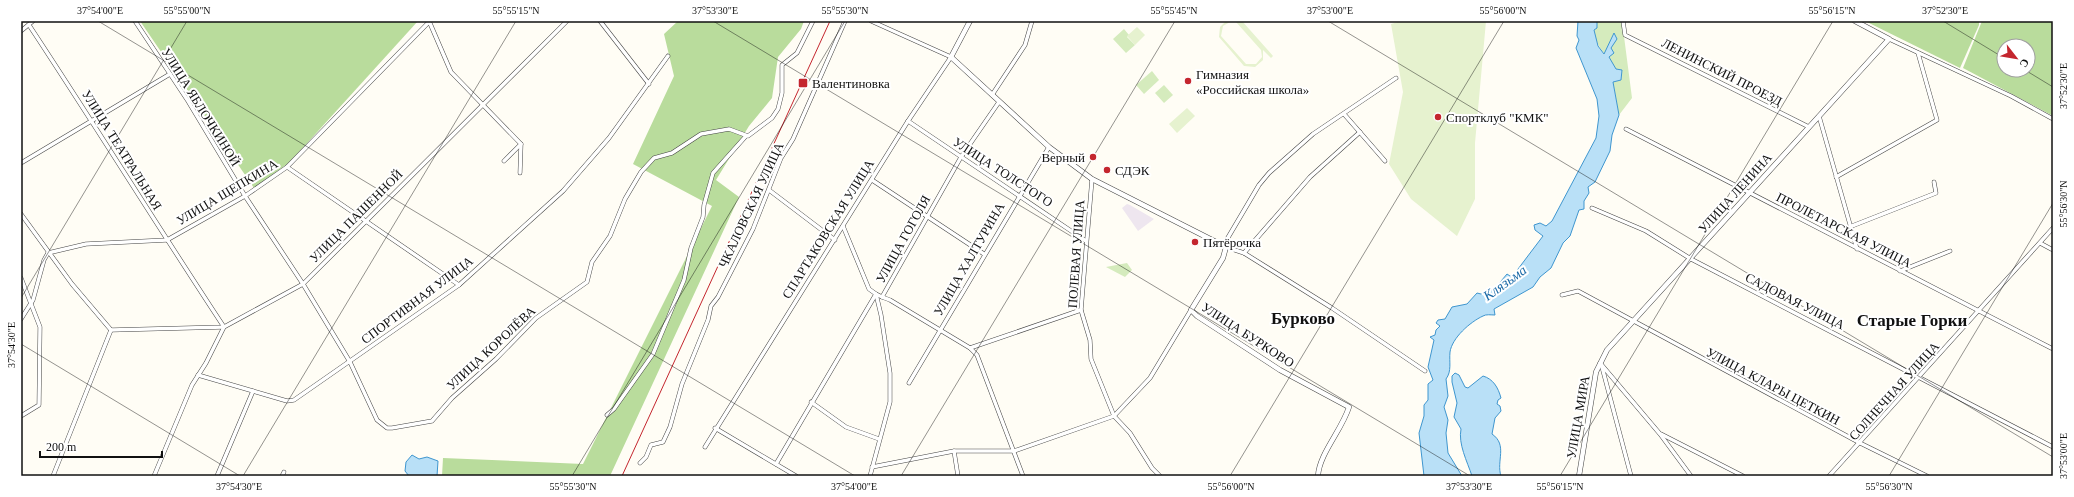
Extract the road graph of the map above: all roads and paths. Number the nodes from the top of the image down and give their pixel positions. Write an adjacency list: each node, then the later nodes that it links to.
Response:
1 (33, 21): 14 (street)
2 (135, 21): 21 (street, УЛИЦА ЯБЛОЧКИНОЙ)
3 (429, 21): 26 (street); 42 (street, УЛИЦА ЩЕПКИНА)
4 (567, 21): 26 (street, УЛИЦА ПАШЕННОЙ)
5 (600, 21): 23 (street)
6 (813, 21): 35 (street)
7 (845, 21): 48 (street, ЧКАЛОВСКАЯ УЛИЦА)
8 (871, 21): 15 (street)
9 (884, 21): 15 (street)
10 (970, 21): 20 (street, СПАРТАКОВСКАЯ УЛИЦА)
11 (1032, 21): 24 (street)
12 (1624, 21): 32 (street, ЛЕНИНСКИЙ ПРОЕЗД)
13 (1855, 21): 17 (street)
14 (28, 25): 16 (street); 30 (street, УЛИЦА ТЕАТРАЛЬНАЯ)
15 (882, 26): 20 (street)
16 (21, 31)
17 (1889, 39): 18 (street); 28 (street, УЛИЦА ЛЕНИНА)
18 (1918, 53): 29 (street); 44 (street)
19 (668, 56): 23 (street, СПОРТИВНАЯ УЛИЦА)
20 (950, 57): 24 (street); 31 (street, СПАРТАКОВСКАЯ УЛИЦА)
21 (170, 74): 30 (street); 51 (street, УЛИЦА ЯБЛОЧКИНОЙ)
22 (1396, 78): 27 (street)
23 (649, 84): 74 (street, СПОРТИВНАЯ УЛИЦА)
24 (992, 95): 25 (street)
25 (999, 102): 37 (street); 38 (street, УЛИЦА ГОГОЛЯ)
26 (483, 104): 36 (street); 55 (street, УЛИЦА ПАШЕННОЙ)
27 (1344, 114): 34 (street); 63 (street)
28 (1819, 116): 32 (street, УЛИЦА ЛЕНИНА); 44 (street)
29 (2053, 119)
30 (92, 120): 41 (street); 59 (street, УЛИЦА ТЕАТРАЛЬНАЯ)
31 (908, 121): 38 (street, УЛИЦА ТОЛСТОГО); 46 (street, СПАРТАКОВСКАЯ УЛИЦА)
32 (1809, 127): 49 (street, УЛИЦА ЛЕНИНА)
33 (1626, 129): 49 (street, ПРОЛЕТАРСКАЯ УЛИЦА)
34 (1360, 132): 40 (street); 68 (street)
35 (746, 136): 89 (street, УЛИЦА КОРОЛЁВА); 97 (street)
36 (521, 144): 39 (street); 43 (street)
37 (1049, 147): 45 (street); 50 (street, УЛИЦА ХАЛТУРИНА)
38 (961, 157): 50 (street, УЛИЦА ТОЛСТОГО); 54 (street, УЛИЦА ГОГОЛЯ)
39 (504, 161)
40 (1385, 161)
41 (21, 163)
42 (287, 167): 51 (street, УЛИЦА ЩЕПКИНА); 55 (street)
43 (520, 173)
44 (1836, 177): 57 (street)
45 (1092, 179): 61 (street, ПОЛЕВАЯ УЛИЦА); 63 (street)
46 (872, 180): 54 (street); 56 (street, СПАРТАКОВСКАЯ УЛИЦА)
47 (1934, 182): 57 (street)
48 (769, 190): 60 (street); 108 (street, ЧКАЛОВСКАЯ УЛИЦА)
49 (1750, 193): 64 (street, ПРОЛЕТАРСКАЯ УЛИЦА); 70 (street, УЛИЦА ЛЕНИНА)
50 (1019, 194): 61 (street, УЛИЦА ТОЛСТОГО); 69 (street, УЛИЦА ХАЛТУРИНА)
51 (245, 196): 59 (street, УЛИЦА ЩЕПКИНА); 73 (street, УЛИЦА ЯБЛОЧКИНОЙ)
52 (1592, 208): 70 (street, САДОВАЯ УЛИЦА)
53 (21, 214): 67 (street)
54 (928, 216): 69 (street); 77 (street, УЛИЦА ГОГОЛЯ)
55 (365, 220): 73 (street, УЛИЦА ПАШЕННОЙ); 74 (street)
56 (843, 226): 60 (street, СПАРТАКОВСКАЯ УЛИЦА); 75 (street)
57 (1852, 226): 64 (street)
58 (2053, 228): 62 (street, СОЛНЕЧНАЯ УЛИЦА)
59 (167, 240): 67 (street, УЛИЦА ЩЕПКИНА); 84 (street, УЛИЦА ТЕАТРАЛЬНАЯ)
60 (835, 240): 100 (street, СПАРТАКОВСКАЯ УЛИЦА)
61 (1086, 241): 79 (street, ПОЛЕВАЯ УЛИЦА)
62 (2040, 243): 65 (street); 81 (street, СОЛНЕЧНАЯ УЛИЦА)
63 (1224, 247): 68 (street); 80 (street, УЛИЦА БУРКОВО)
64 (1857, 249): 71 (street, ПРОЛЕТАРСКАЯ УЛИЦА)
65 (2053, 250)
66 (1950, 251): 71 (street)
67 (48, 253): 78 (street); 85 (street)
68 (1244, 253): 91 (street)
69 (984, 254): 86 (street, УЛИЦА ХАЛТУРИНА)
70 (1691, 258): 83 (street, УЛИЦА ЛЕНИНА); 93 (street, САДОВАЯ УЛИЦА)
71 (1900, 271): 81 (street, ПРОЛЕТАРСКАЯ УЛИЦА)
72 (21, 278): 78 (street)
73 (303, 284): 84 (street, УЛИЦА ПАШЕННОЙ); 89 (street, УЛИЦА КОРОЛЁВА)
74 (459, 284): 89 (street, СПОРТИВНАЯ УЛИЦА)
75 (876, 294): 77 (street, УЛИЦА ГОГОЛЯ); 96 (street, УЛИЦА ГОГОЛЯ); 102 (street)
76 (1562, 295): 83 (street, УЛИЦА КЛАРЫ ЦЕТКИН)
77 (882, 297): 86 (street)
78 (31, 304): 82 (street); 98 (street)
79 (1081, 310): 87 (street); 99 (street, ПОЛЕВАЯ УЛИЦА)
80 (1191, 310): 99 (street); 121 (street, УЛИЦА БУРКОВО)
81 (1979, 312): 88 (street, ПРОЛЕТАРСКАЯ УЛИЦА); 93 (street, СОЛНЕЧНАЯ УЛИЦА)
82 (21, 319)
83 (1632, 322): 90 (street, УЛИЦА ЛЕНИНА); 103 (street, УЛИЦА КЛАРЫ ЦЕТКИН)
84 (224, 327): 85 (street, УЛИЦА ПАШЕННОЙ); 92 (street)
85 (111, 330): 112 (street)
86 (939, 330): 87 (street); 94 (street, УЛИЦА ХАЛТУРИНА)
87 (970, 348): 107 (street)
88 (2053, 350)
89 (350, 362): 95 (street, СПОРТИВНАЯ УЛИЦА)
90 (1601, 364): 101 (street); 122 (street, УЛИЦА МИРА); 123 (street)
91 (1425, 371)
92 (198, 375): 95 (street, СПОРТИВНАЯ УЛИЦА); 113 (street)
93 (1920, 377): 103 (street, СОЛНЕЧНАЯ УЛИЦА); 104 (street, САДОВАЯ УЛИЦА)
94 (909, 383)
95 (253, 391): 114 (street)
96 (811, 402): 102 (street); 109 (street, УЛИЦА ГОГОЛЯ)
97 (607, 415)
98 (21, 416)
99 (1114, 416): 107 (street); 120 (street, ПОЛЕВАЯ УЛИЦА)
100 (715, 428): 105 (street, СПАРТАКОВСКАЯ УЛИЦА); 109 (street)
101 (1660, 434): 124 (street); 125 (street)
102 (879, 439): 110 (street)
103 (1860, 443): 126 (street, СОЛНЕЧНАЯ УЛИЦА); 127 (street, УЛИЦА КЛАРЫ ЦЕТКИН)
104 (2053, 446)
105 (705, 447)
106 (954, 451): 107 (street); 110 (street); 118 (street)
107 (1014, 451): 119 (street)
108 (640, 463)
109 (776, 464): 116 (street)
110 (872, 467): 117 (street)
111 (284, 472): 115 (street)
112 (53, 476)
113 (154, 476)
114 (217, 476)
115 (282, 476)
116 (796, 476)
117 (870, 476)
118 (958, 476)
119 (1023, 476)
120 (1160, 476)
121 (1318, 476)
122 (1579, 476)
123 (1631, 476)
124 (1691, 476)
125 (1742, 476)
126 (1829, 476)
127 (1927, 476)

